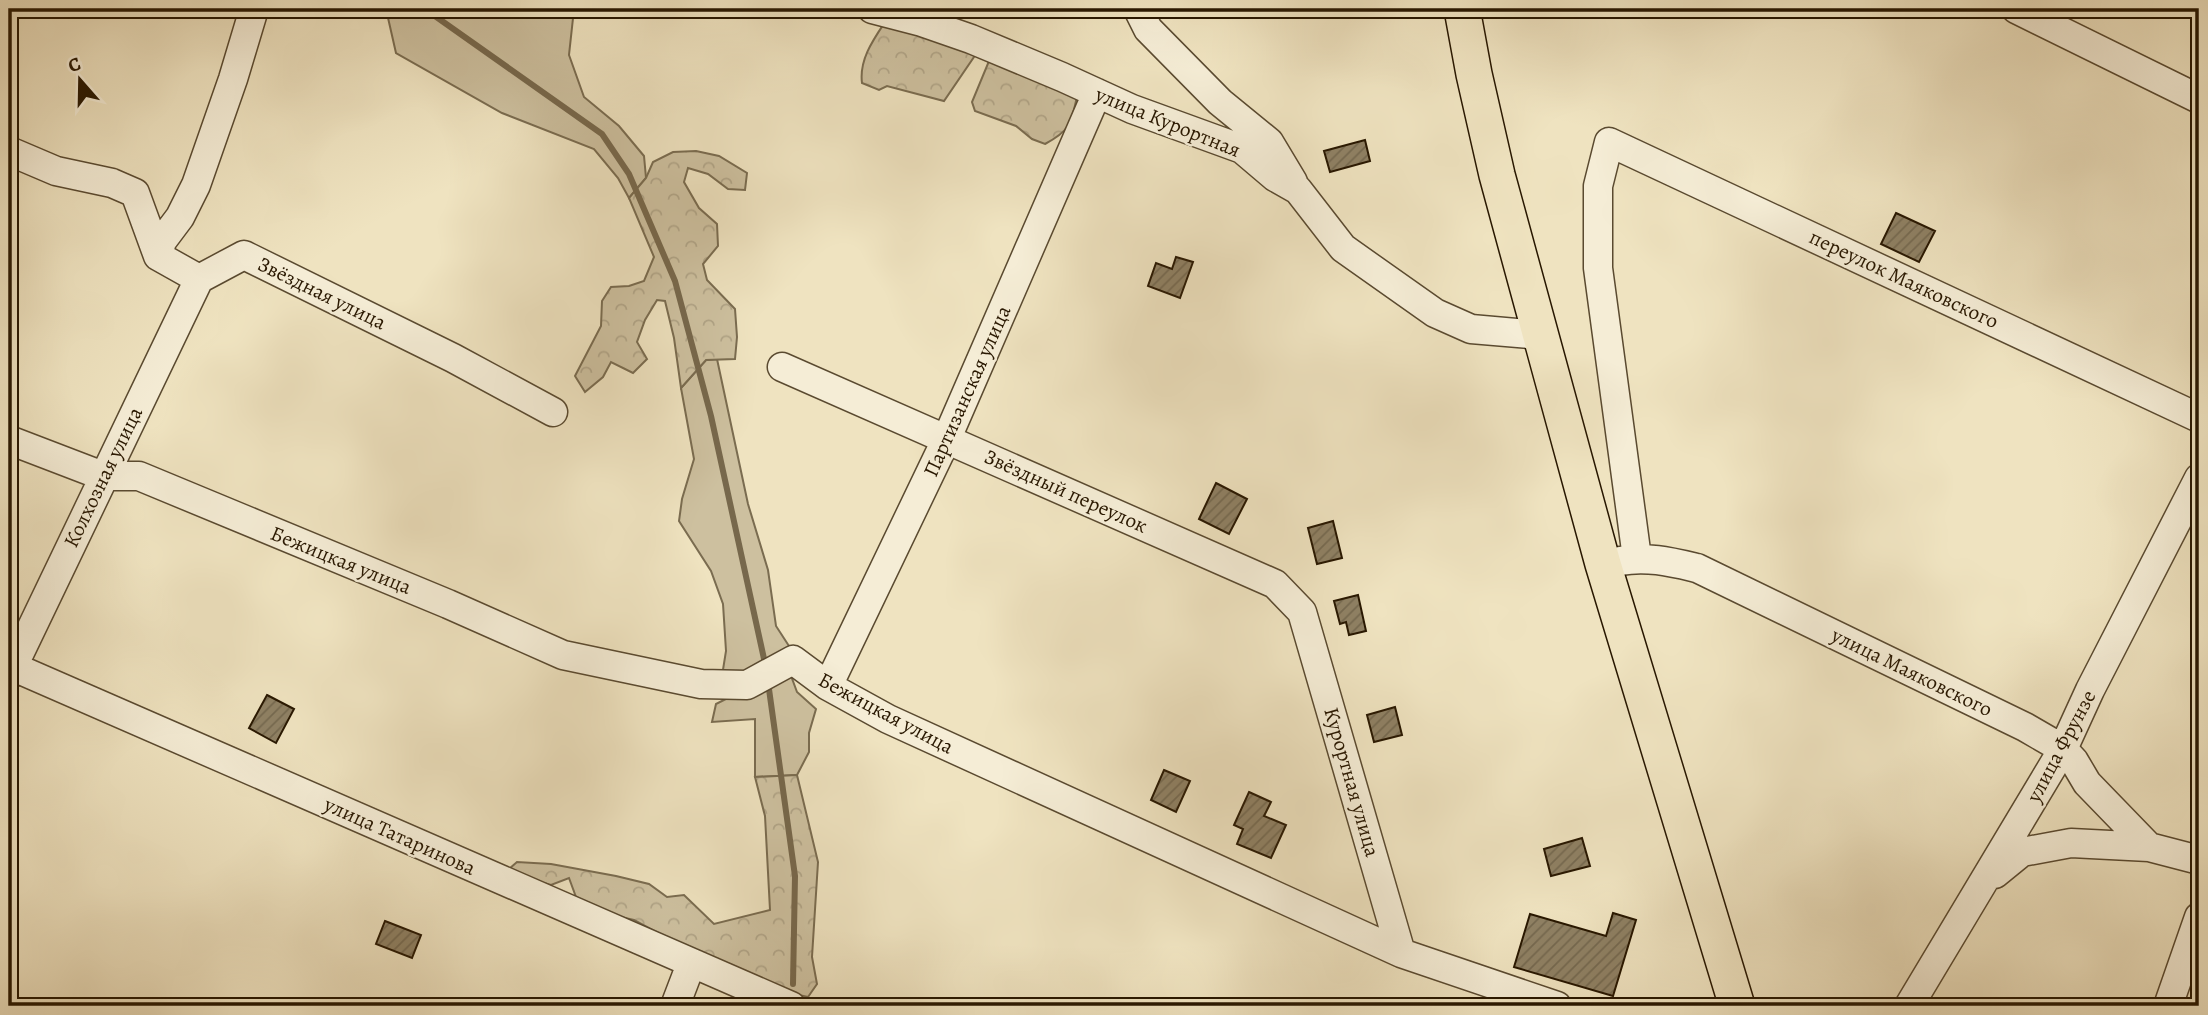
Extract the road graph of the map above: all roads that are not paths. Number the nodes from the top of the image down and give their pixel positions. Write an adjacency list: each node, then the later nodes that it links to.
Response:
1 (254, 9): 10 (street)
2 (872, 9): 6 (street, улица Курортная)
3 (1138, 9): 9 (street)
4 (1462, 9): 12 (main road)
5 (2016, 9): 7 (street)
6 (1097, 93): 9 (street, улица Курортная); 16 (street, Партизанская улица)
7 (2199, 99)
8 (9, 151): 10 (street)
9 (1298, 190): 12 (street, улица Курортная)
10 (158, 256): 11 (street)
11 (199, 279): 14 (street, Звёздная улица); 18 (street, Колхозная улица)
12 (1540, 335): 21 (main road)
13 (782, 367): 16 (street, Звёздный переулок)
14 (553, 412)
15 (2199, 418): 20 (street, переулок Маяковского)
16 (947, 438): 22 (street, Звёздный переулок); 24 (street, Партизанская улица)
17 (9, 440): 18 (street, Бежицкая улица)
18 (103, 476): 23 (street, Колхозная улица); 24 (street, Бежицкая улица)
19 (2199, 478): 25 (street, улица Фрунзе)
20 (1637, 558): 21 (street, улица Маяковского); 25 (street, улица Маяковского)
21 (1603, 564): 35 (main road)
22 (1303, 612): 30 (street, Курортная улица)
23 (10, 669): 31 (street, улица Татаринова)
24 (828, 686): 30 (street, Бежицкая улица)
25 (2063, 749): 26 (street, улица Маяковского); 28 (street, улица Фрунзе)
26 (2149, 846): 27 (street, улица Маяковского); 28 (street, улица Маяковского)
27 (2199, 860)
28 (1984, 882): 36 (street, улица Фрунзе)
29 (2199, 917): 37 (street)
30 (1401, 953): 34 (street, Бежицкая улица)
31 (691, 964): 32 (street); 33 (street, улица Татаринова)
32 (675, 1006)
33 (791, 1006)
34 (1557, 1006)
35 (1737, 1006)
36 (1909, 1006)
37 (2168, 1006)

